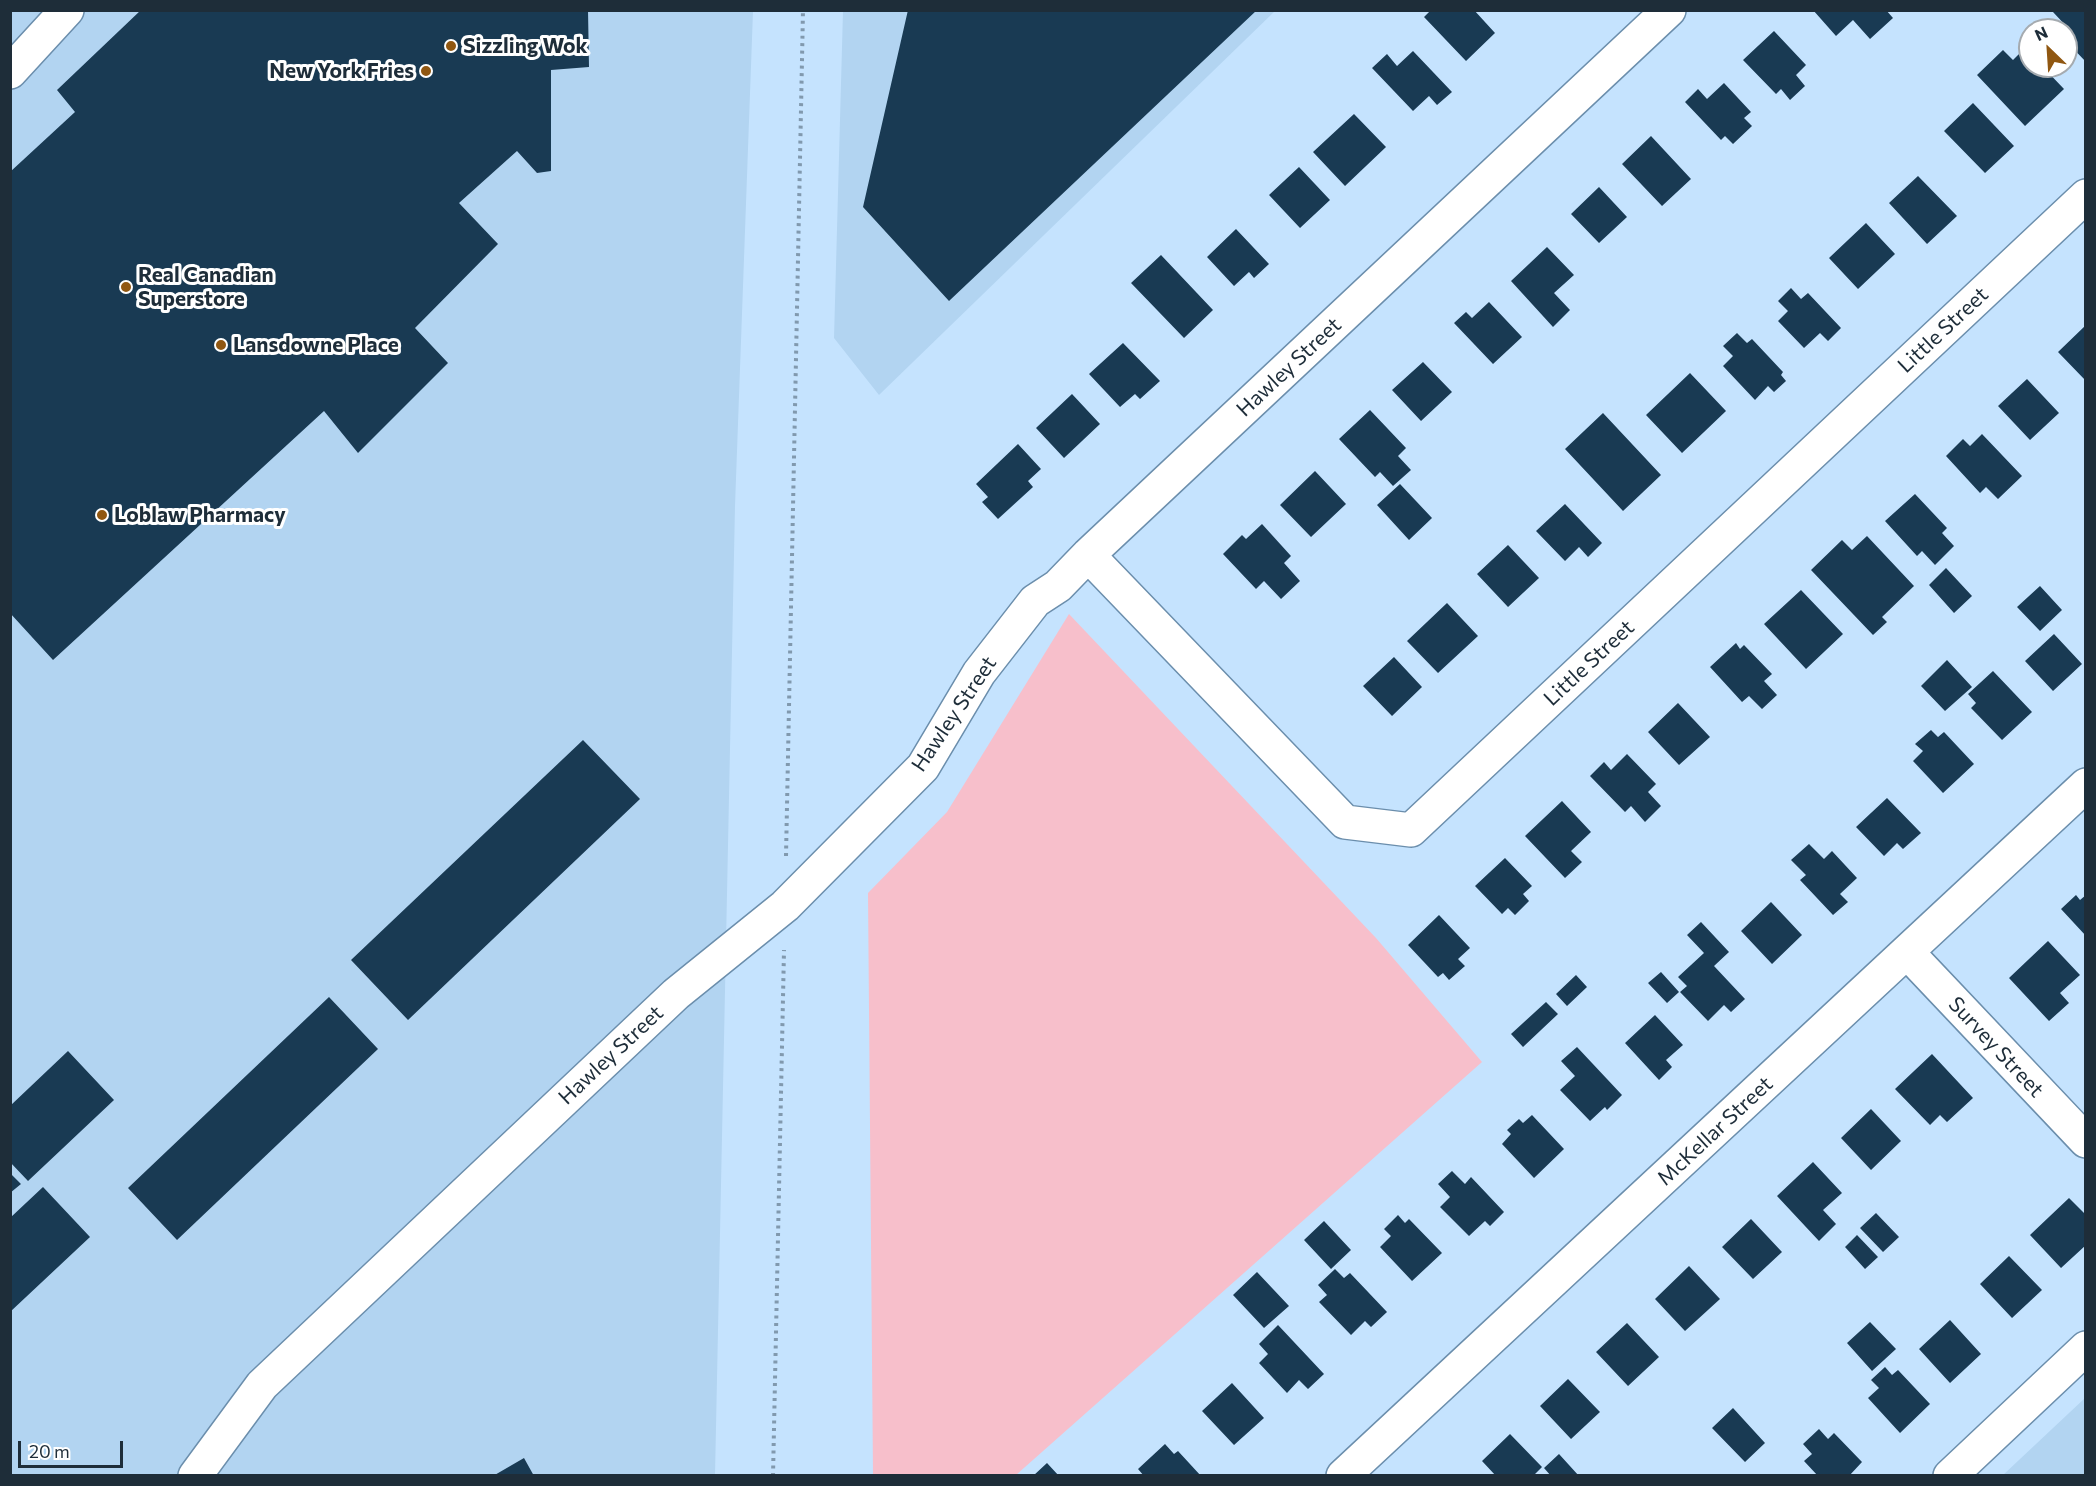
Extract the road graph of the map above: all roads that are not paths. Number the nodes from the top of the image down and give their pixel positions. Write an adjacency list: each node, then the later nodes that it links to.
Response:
1 (67, 10): 3 (street)
2 (1669, 10): 5 (street, Hawley Street)
3 (10, 72)
4 (2085, 196): 5 (street, Little Street)
5 (1088, 555): 10 (street, Hawley Street)
6 (2085, 785): 7 (street, McKellar Street)
7 (1907, 952): 8 (street, Survey Street); 11 (street, McKellar Street)
8 (2085, 1141)
9 (2085, 1348): 12 (street)
10 (195, 1476)
11 (1343, 1476)
12 (1950, 1476)

